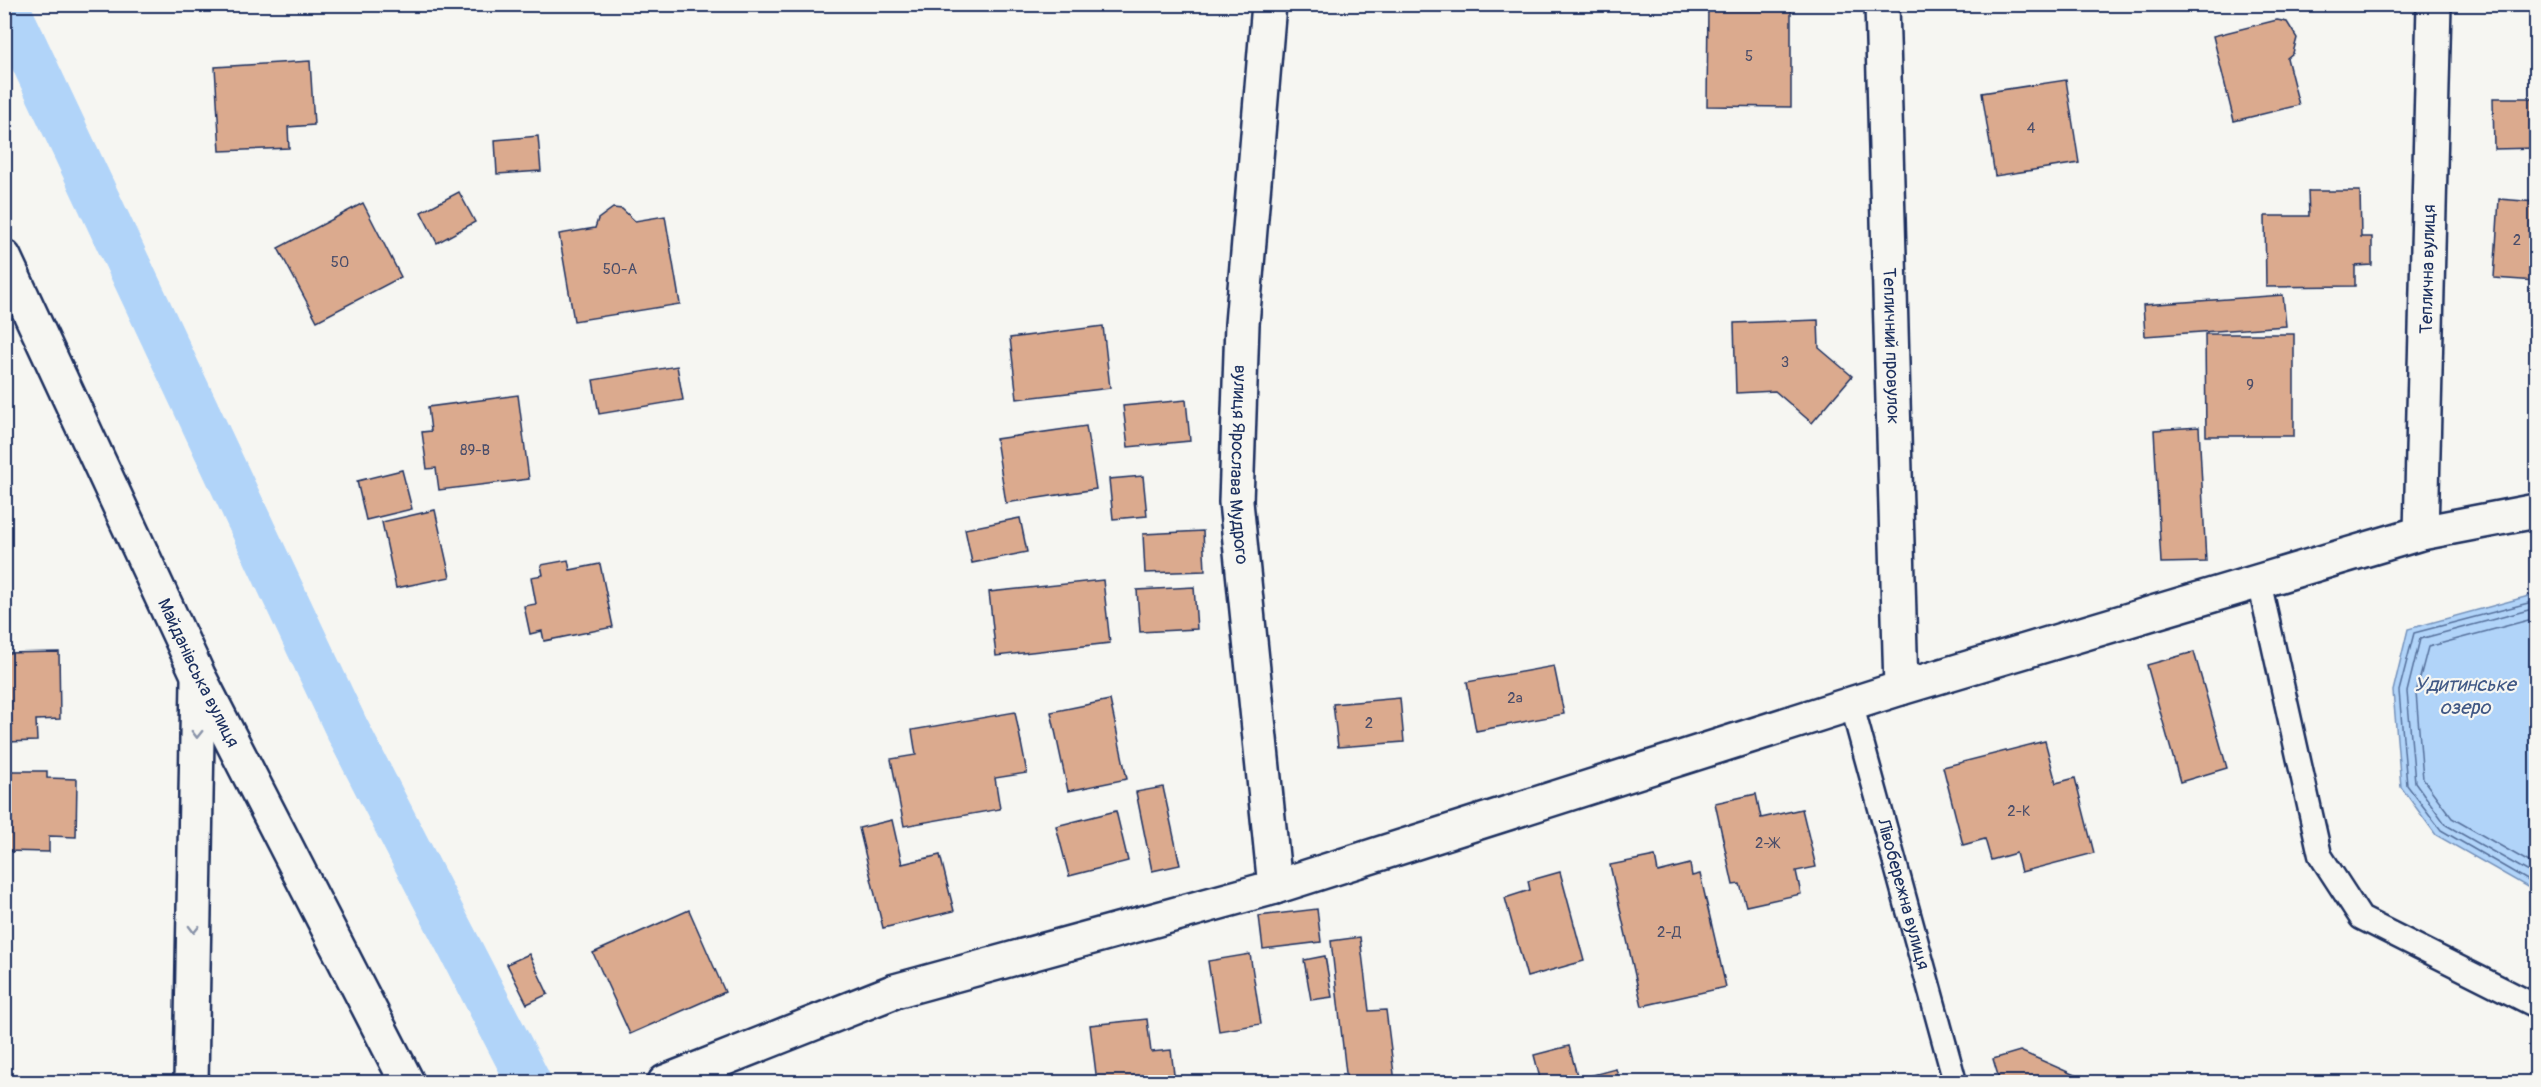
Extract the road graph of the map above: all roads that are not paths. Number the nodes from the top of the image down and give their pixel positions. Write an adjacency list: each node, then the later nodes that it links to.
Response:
1 (1269, 4): 11 (street, вулиця Ярослава Мудрого)
2 (1882, 4): 9 (street, Тепличний провулок)
3 (2434, 4): 6 (street, Теплична вулиця)
4 (4, 257): 8 (street, Майданівська вулиця)
5 (2536, 511): 6 (street)
6 (2421, 533): 7 (street)
7 (2259, 581): 9 (street); 12 (lane)
8 (198, 675): 14 (street, one-way to 14); 15 (street, Майданівська вулиця)
9 (1901, 688): 10 (street)
10 (1852, 706): 11 (street); 16 (lane, Лівобережна вулиця)
11 (1275, 887): 13 (street)
12 (2536, 1006)
13 (666, 1082)
14 (191, 1083)
15 (407, 1083)
16 (1955, 1083)

